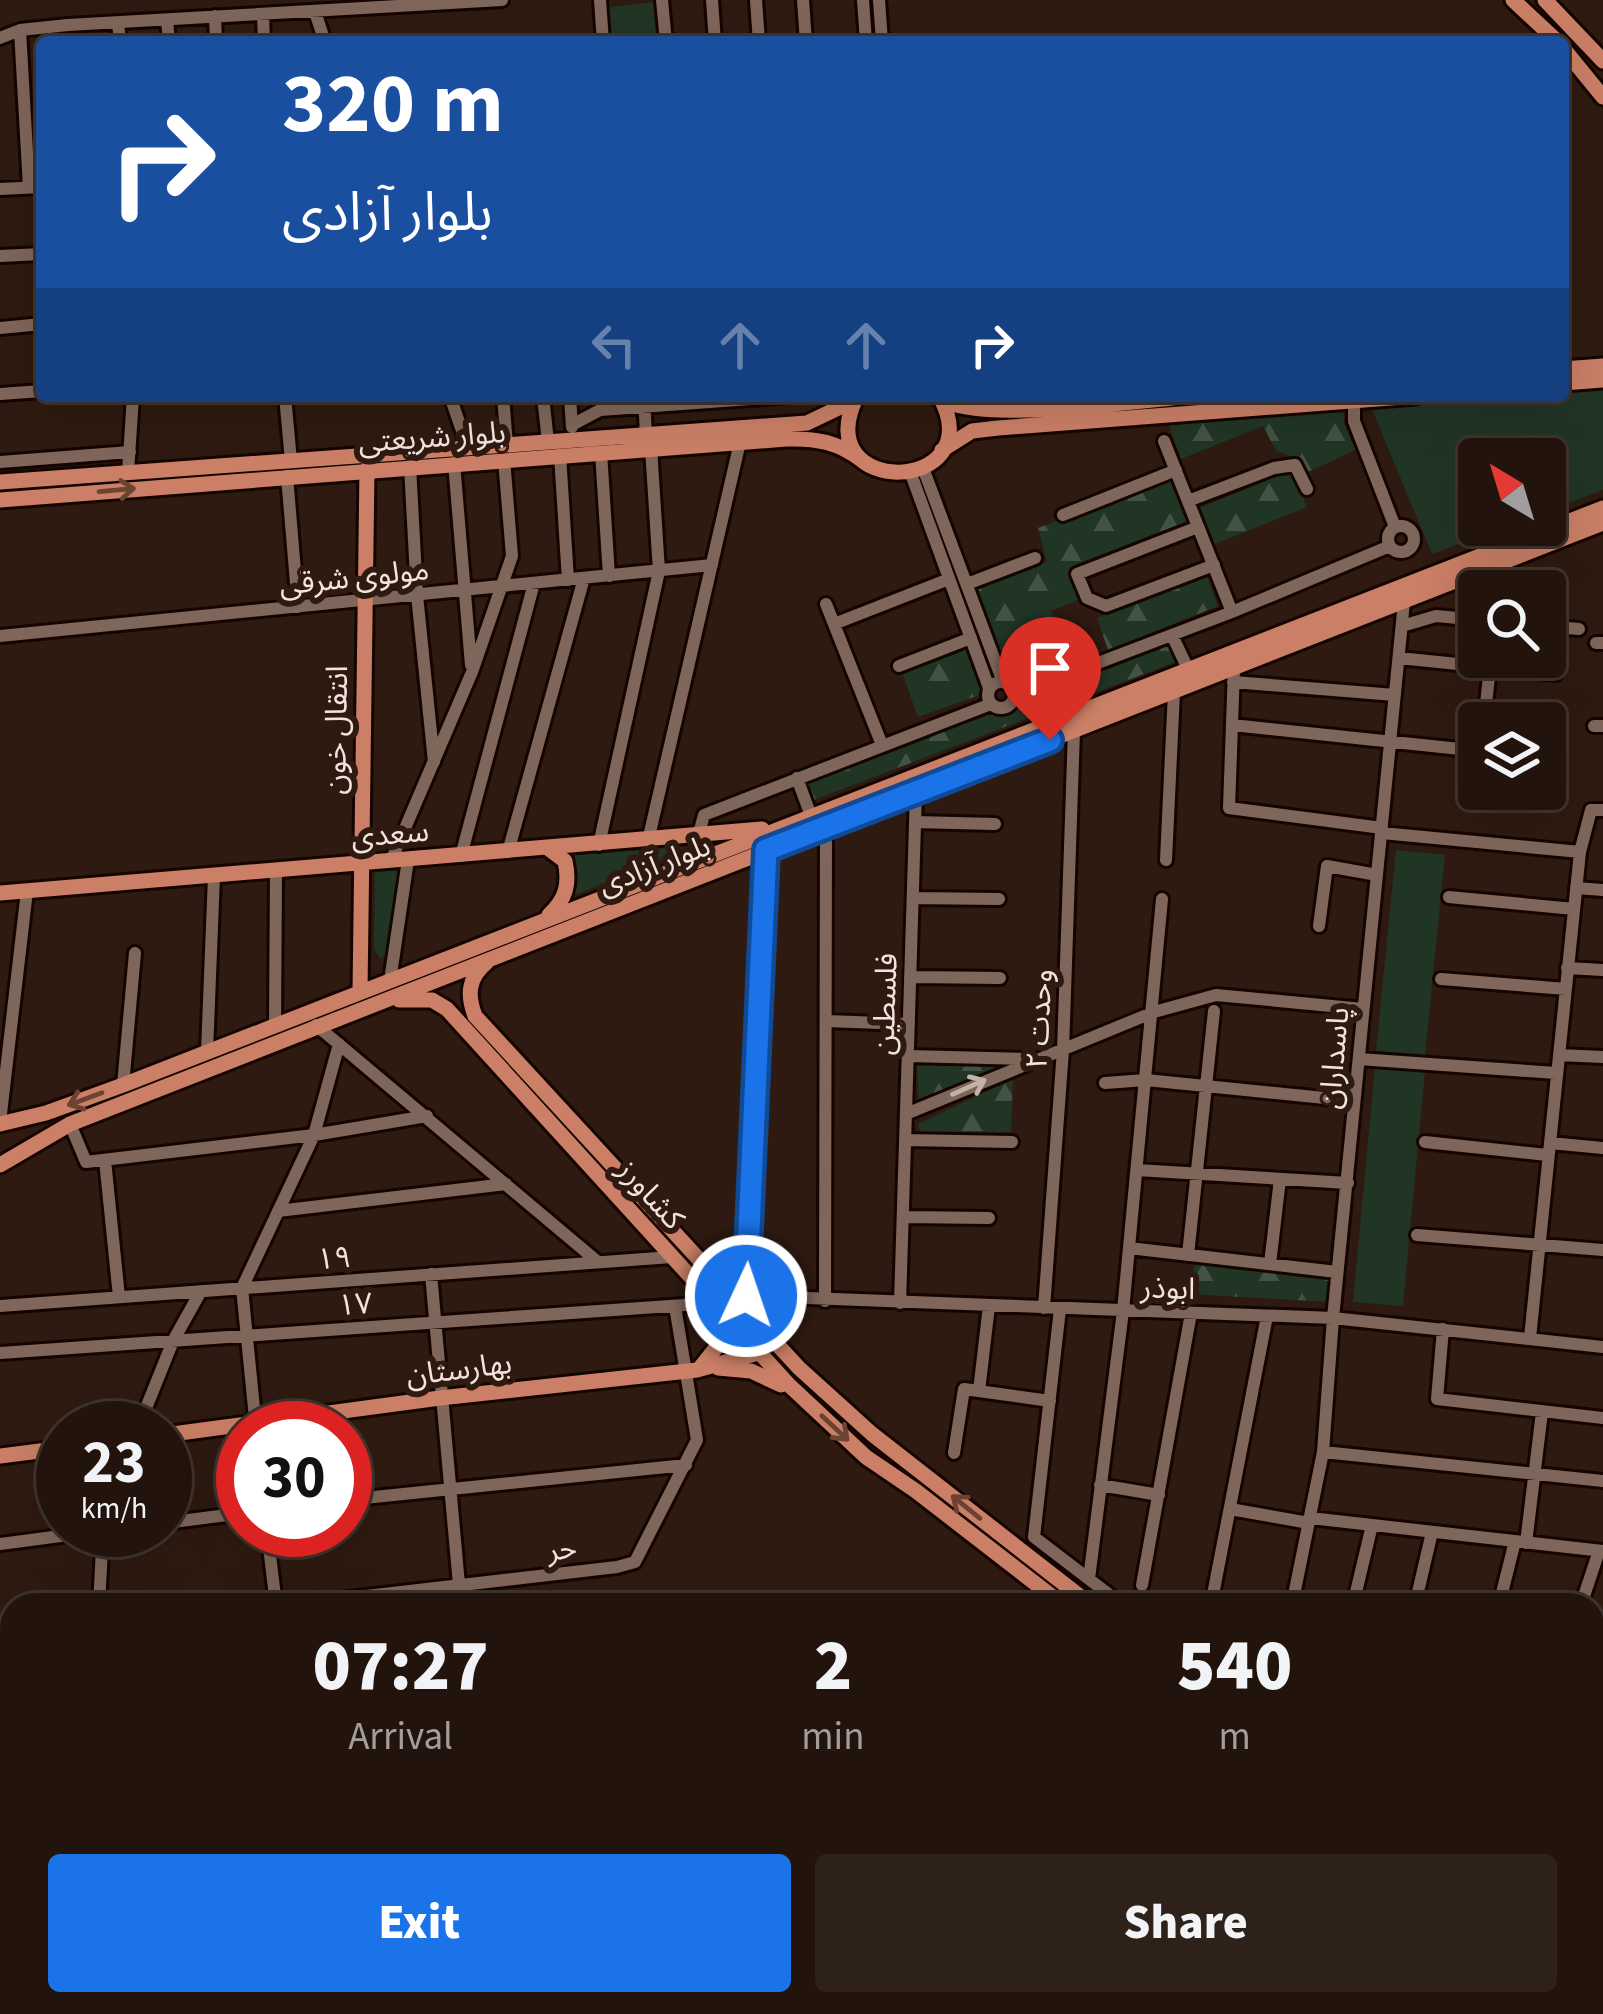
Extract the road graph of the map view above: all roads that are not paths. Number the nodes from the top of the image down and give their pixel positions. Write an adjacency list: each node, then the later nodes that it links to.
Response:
1 (502, 0): 11 (street)
2 (600, 0): 24 (street)
3 (662, 0): 25 (street)
4 (712, 0): 26 (street)
5 (756, 0): 27 (street)
6 (802, 0): 28 (street)
7 (863, 0): 29 (street)
8 (879, 0): 30 (street)
9 (1513, 0): 31 (main road)
10 (1545, 0): 34 (main road)
11 (315, 12): 13 (street); 23 (street)
12 (214, 16): 13 (street); 14 (street); 21 (street)
13 (263, 16): 22 (street)
14 (167, 20): 15 (street); 20 (street)
15 (118, 22): 16 (street); 19 (street)
16 (68, 25): 17 (street); 18 (street)
17 (20, 30): 32 (street); 36 (street)
18 (69, 36)
19 (119, 36)
20 (168, 36)
21 (216, 36)
22 (264, 36)
23 (323, 36)
24 (603, 36)
25 (665, 36)
26 (715, 36)
27 (759, 36)
28 (805, 36)
29 (866, 36)
30 (882, 36)
31 (1551, 36)
32 (0, 38)
33 (1569, 56): 35 (main road)
34 (1603, 62)
35 (1603, 97)
36 (36, 187): 37 (street)
37 (0, 189)
38 (36, 254): 39 (street)
39 (0, 256)
40 (36, 325): 41 (street)
41 (0, 328)
42 (1603, 366): 43 (main road)
43 (1569, 369)
44 (1603, 380): 45 (main road)
45 (1569, 383)
46 (36, 392): 47 (street)
47 (0, 394)
48 (133, 402): 72 (street)
49 (285, 402): 79 (street)
50 (452, 402): 69 (street)
51 (503, 402): 73 (street)
52 (544, 402): 70 (street)
53 (570, 402): 65 (street)
54 (640, 402): 65 (street)
55 (645, 402): 68 (street)
56 (740, 402): 66 (street)
57 (850, 402): 64 (main road, بلوار شریعتی)
58 (855, 402): 76 (main road)
59 (941, 402): 71 (main road)
60 (946, 402): 61 (main road)
61 (1113, 402)
62 (1341, 402): 71 (main road)
63 (1354, 402): 93 (street)
64 (809, 431): 66 (main road, بلوار شریعتی); 76 (main road, بلوار شریعتی)
65 (573, 432): 68 (main road, بلوار شریعتی); 70 (main road, بلوار شریعتی)
66 (741, 435): 68 (main road, بلوار شریعتی); 97 (street)
67 (1164, 441): 81 (street)
68 (648, 442): 74 (main road, بلوار شریعتی); 98 (street)
69 (468, 448): 73 (main road, بلوار شریعتی); 79 (main road, بلوار شریعتی)
70 (554, 448): 73 (main road, بلوار شریعتی); 74 (main road, بلوار شریعتی); 102 (street)
71 (942, 450): 82 (main road)
72 (130, 452): 75 (street); 83 (street)
73 (506, 452): 77 (main road, بلوار شریعتی); 105 (street)
74 (601, 452): 99 (street)
75 (0, 461)
76 (863, 461): 82 (main road, بلوار شریعتی)
77 (454, 463): 78 (main road, بلوار شریعتی); 106 (street)
78 (410, 466): 80 (main road, بلوار شریعتی); 107 (street)
79 (289, 468): 80 (main road, بلوار شریعتی); 84 (main road, بلوار شریعتی); 111 (street)
80 (367, 469): 108 (main road, انتقال خون)
81 (1176, 470): 88 (street); 90 (street)
82 (917, 471): 101 (street); 104 (street)
83 (128, 472): 84 (main road, بلوار شریعتی); 85 (main road, بلوار شریعتی)
84 (237, 472): 87 (main road, بلوار شریعتی, one-way to 84)
85 (0, 482)
86 (1307, 489): 88 (street)
87 (0, 500)
88 (1188, 501): 92 (street)
89 (1603, 508): 124 (main road, بلوار آزادی)
90 (1064, 514)
91 (1603, 524): 109 (main road, بلوار آزادی)
92 (1198, 527): 96 (street); 96 (street)
93 (1395, 527): 94 (street); 94 (street)
94 (1390, 546): 112 (street)
95 (1036, 558): 104 (street)
96 (1214, 565): 112 (street)
97 (712, 566): 98 (street, مولوی شرقی); 149 (street)
98 (659, 571): 99 (street, مولوی شرقی); 150 (street)
99 (610, 576): 100 (street, مولوی شرقی)
100 (584, 578): 102 (street, مولوی شرقی); 153 (street)
101 (950, 579): 114 (street); 120 (street)
102 (568, 580): 103 (street, مولوی شرقی)
103 (534, 583): 105 (street, مولوی شرقی); 155 (street)
104 (967, 584): 127 (street)
105 (502, 586): 106 (street, مولوی شرقی); 125 (street)
106 (464, 590): 107 (street, مولوی شرقی); 125 (street)
107 (417, 595): 108 (street, مولوی شرقی); 138 (street)
108 (365, 600): 111 (street, مولوی شرقی); 159 (main road, انتقال خون)
109 (1404, 602): 115 (street, پاسداران); 126 (main road, بلوار آزادی)
110 (826, 604): 114 (street)
111 (298, 607): 119 (street, مولوی شرقی)
112 (1232, 612): 118 (street)
113 (1458, 618): 115 (street)
114 (834, 624): 136 (street)
115 (1402, 626): 121 (street, پاسداران)
116 (1566, 628): 117 (street)
117 (1580, 629)
118 (1172, 635): 124 (street); 129 (street)
119 (0, 636)
120 (971, 638): 123 (street); 127 (street)
121 (1399, 658): 122 (street); 130 (street, پاسداران)
122 (1458, 664)
123 (898, 666)
124 (1188, 670): 134 (main road, بلوار آزادی)
125 (472, 672): 138 (street)
126 (1233, 675): 128 (main road, بلوار آزادی); 130 (street); 132 (street)
127 (996, 685): 129 (street); 131 (street)
128 (1174, 692): 133 (main road, بلوار آزادی); 158 (street)
129 (1014, 695): 131 (street)
130 (1395, 695): 135 (street, پاسداران)
131 (991, 704): 136 (street)
132 (1232, 725): 135 (street); 147 (street)
133 (1074, 731): 134 (main road, بلوار آزادی); 197 (street, وحدت ۲)
134 (1023, 742): 140 (main road, بلوار آزادی); 142 (main road, بلوار آزادی)
135 (1390, 742): 137 (street); 147 (street, پاسداران)
136 (882, 745): 139 (street)
137 (1458, 749)
138 (434, 763): 157 (street)
139 (797, 778): 142 (street); 148 (street)
140 (916, 792): 143 (street, فلسطین); 146 (main road, بلوار آزادی)
141 (1597, 810): 154 (street)
142 (811, 816): 145 (main road, بلوار آزادی)
143 (915, 822): 144 (street); 168 (street, فلسطین)
144 (994, 824)
145 (784, 827): 148 (main road, سعدی); 156 (main road, بلوار آزادی)
146 (826, 827): 152 (main road, بلوار آزادی); 191 (street)
147 (1382, 830): 154 (street); 162 (street, پاسداران)
148 (698, 837): 149 (main road, سعدی); 156 (street)
149 (648, 841): 150 (main road, سعدی)
150 (599, 844): 151 (main road, سعدی)
151 (549, 848): 153 (main road, سعدی); 172 (main road)
152 (766, 850): 175 (main road, بلوار آزادی); 245 (street)
153 (508, 852): 155 (main road, سعدی)
154 (1580, 852): 163 (street)
155 (460, 856): 157 (main road, سعدی)
156 (704, 858): 172 (main road, بلوار آزادی)
157 (399, 860): 159 (main road, سعدی); 182 (street)
158 (1166, 860)
159 (362, 864): 160 (main road, سعدی); 185 (main road, انتقال خون)
160 (276, 871): 161 (main road, سعدی); 193 (street)
161 (214, 875): 165 (main road, سعدی); 198 (street)
162 (1377, 875): 173 (street); 187 (street, پاسداران)
163 (1576, 888): 164 (street); 171 (street)
164 (1603, 890)
165 (27, 891): 166 (main road, سعدی); 213 (street)
166 (0, 893)
167 (1449, 896): 171 (street)
168 (913, 898): 169 (street); 179 (street, فلسطین)
169 (999, 898)
170 (1162, 899): 190 (street)
171 (1574, 909): 177 (street)
172 (544, 920): 174 (main road, بلوار آزادی)
173 (1319, 926)
174 (470, 950): 182 (main road, بلوار آزادی); 183 (main road)
175 (503, 952): 183 (main road, بلوار آزادی); 195 (main road, کشاورز)
176 (136, 953): 207 (street)
177 (1568, 968): 178 (street); 184 (street)
178 (1603, 970)
179 (910, 977): 180 (street); 192 (street, فلسطین)
180 (1000, 978)
181 (1441, 980): 184 (street)
182 (390, 981): 185 (main road, بلوار آزادی)
183 (431, 981): 186 (main road, کشاورز); 188 (main road, بلوار آزادی)
184 (1566, 989): 199 (street)
185 (360, 992): 193 (main road, بلوار آزادی)
186 (447, 1009): 188 (main road); 195 (main road, کشاورز)
187 (1363, 1009): 190 (street); 203 (street, پاسداران)
188 (355, 1010): 194 (main road, بلوار آزادی)
189 (1214, 1011): 208 (street)
190 (1154, 1012): 197 (street); 205 (street)
191 (826, 1021): 192 (street); 247 (street)
192 (909, 1024): 200 (street, فلسطین)
193 (275, 1025): 198 (main road, بلوار آزادی)
194 (316, 1025): 196 (street); 214 (main road, بلوار آزادی)
195 (484, 1039): 219 (main road, کشاورز)
196 (339, 1044): 212 (street); 215 (street)
197 (1063, 1050): 202 (street); 253 (street, وحدت ۲)
198 (207, 1052): 207 (main road, بلوار آزادی)
199 (1559, 1055): 201 (street); 204 (street)
200 (908, 1056): 202 (street); 211 (street, فلسطین)
201 (1603, 1057)
202 (1033, 1059): 211 (street, one-way to 202)
203 (1359, 1059): 204 (street); 209 (street, پاسداران)
204 (1556, 1072): 221 (street)
205 (1146, 1079): 206 (street); 208 (street); 224 (street)
206 (1105, 1083)
207 (122, 1085): 210 (main road, بلوار آزادی, one-way to 210)
208 (1207, 1087): 209 (street); 225 (street)
209 (1354, 1101): 227 (street, پاسداران)
210 (46, 1113): 213 (main road, بلوار آزادی); 214 (main road)
211 (906, 1114): 216 (street, فلسطین)
212 (427, 1116): 215 (street); 228 (street)
213 (0, 1123)
214 (63, 1127): 222 (street); 223 (main road, بلوار آزادی)
215 (314, 1135): 222 (street); 229 (street)
216 (905, 1139): 217 (street); 230 (street, فلسطین)
217 (1012, 1142)
218 (1426, 1142): 221 (street)
219 (581, 1145): 233 (main road, کشاورز); 238 (main road, کشاورز)
220 (1603, 1148): 221 (street)
221 (1548, 1149): 234 (street)
222 (105, 1160): 246 (street)
223 (0, 1166)
224 (1137, 1170): 225 (street); 235 (street)
225 (1198, 1172): 226 (street); 237 (street)
226 (1280, 1179): 227 (street); 240 (street)
227 (1348, 1183): 241 (street, پاسداران)
228 (506, 1184): 229 (street); 239 (street)
229 (278, 1211): 243 (street)
230 (903, 1216): 231 (street); 248 (street, فلسطین)
231 (988, 1218)
232 (1418, 1234): 234 (street)
233 (679, 1239): 245 (main road, کشاورز); 266 (main road)
234 (1539, 1246): 236 (street); 262 (street)
235 (1129, 1248): 237 (street); 255 (street)
236 (1603, 1250)
237 (1188, 1255): 240 (street)
238 (672, 1257): 239 (street, ۱۹); 252 (main road, کشاورز)
239 (598, 1262): 242 (street, ۱۹)
240 (1270, 1264): 241 (street)
241 (1337, 1272): 258 (street, پاسداران)
242 (431, 1274): 243 (street, ۱۹); 259 (street)
243 (242, 1288): 244 (street, ۱۹); 261 (street)
244 (201, 1292): 246 (street, ۱۹); 263 (street)
245 (738, 1295): 247 (street, ابوذر); 277 (main road, کشاورز)
246 (119, 1297): 249 (street, ۱۹)
247 (825, 1301): 248 (street, ابوذر)
248 (900, 1303): 251 (street, ابوذر)
249 (0, 1306)
250 (675, 1306): 252 (street, ۱۷); 259 (street, ۱۷); 267 (street, حر)
251 (989, 1306): 253 (street, ابوذر); 268 (street)
252 (717, 1308): 266 (main road, کشاورز); 267 (main road)
253 (1044, 1308): 254 (street, ابوذر)
254 (1060, 1309): 255 (street, ابوذر); 273 (street)
255 (1123, 1311): 256 (street, ابوذر); 285 (street)
256 (1191, 1313): 257 (street, ابوذر); 287 (street)
257 (1267, 1316): 258 (street, ابوذر); 289 (street)
258 (1333, 1318): 260 (street, ابوذر); 279 (street, پاسداران)
259 (434, 1323): 261 (street, ۱۷); 270 (street)
260 (1443, 1329): 262 (street, ابوذر); 275 (street)
261 (247, 1336): 263 (street, ۱۷); 272 (street)
262 (1530, 1338): 264 (street, ابوذر)
263 (173, 1341): 265 (street, ۱۷); 271 (street)
264 (1603, 1347)
265 (0, 1353)
266 (758, 1353): 267 (main road, بهارستان); 269 (main road, کشاورز); 277 (main road)
267 (691, 1371): 269 (main road); 270 (main road, بهارستان); 282 (street, حر)
268 (972, 1390): 273 (street); 280 (street)
269 (796, 1392): 297 (main road, کشاورز, one-way to 297)
270 (440, 1398): 274 (main road, بهارستان); 286 (street)
271 (149, 1401)
272 (253, 1401)
273 (1050, 1401): 300 (street)
274 (372, 1408)
275 (1541, 1412): 276 (street); 283 (street)
276 (1603, 1418)
277 (872, 1433): 297 (main road, کشاورز, one-way to 277)
278 (36, 1451): 281 (main road)
279 (1323, 1452): 283 (street); 290 (street, پاسداران)
280 (954, 1453)
281 (0, 1456)
282 (686, 1465): 286 (street); 301 (street, حر)
283 (1535, 1474): 284 (street); 294 (street)
284 (1603, 1481)
285 (1100, 1485): 287 (street); 300 (street)
286 (449, 1488): 288 (street); 301 (street)
287 (1159, 1495): 302 (street)
288 (372, 1497)
289 (1230, 1509): 290 (street); 309 (street)
290 (1310, 1521): 291 (street); 310 (street, پاسداران)
291 (1372, 1525): 292 (street); 311 (street)
292 (1432, 1532): 294 (street); 312 (street)
293 (36, 1539): 295 (street)
294 (1521, 1542): 296 (street); 313 (street)
295 (0, 1544)
296 (1601, 1551): 314 (street)
297 (1008, 1552): 306 (main road, کشاورز); 307 (main road, کشاورز)
298 (103, 1557): 303 (street)
299 (270, 1557): 304 (street)
300 (1089, 1580): 308 (street)
301 (459, 1585): 305 (street, حر)
302 (1142, 1585)
303 (101, 1593)
304 (274, 1593)
305 (391, 1593)
306 (1051, 1593)
307 (1072, 1593)
308 (1107, 1593)
309 (1213, 1593)
310 (1295, 1593)
311 (1356, 1593)
312 (1418, 1593)
313 (1502, 1593)
314 (1586, 1593)

